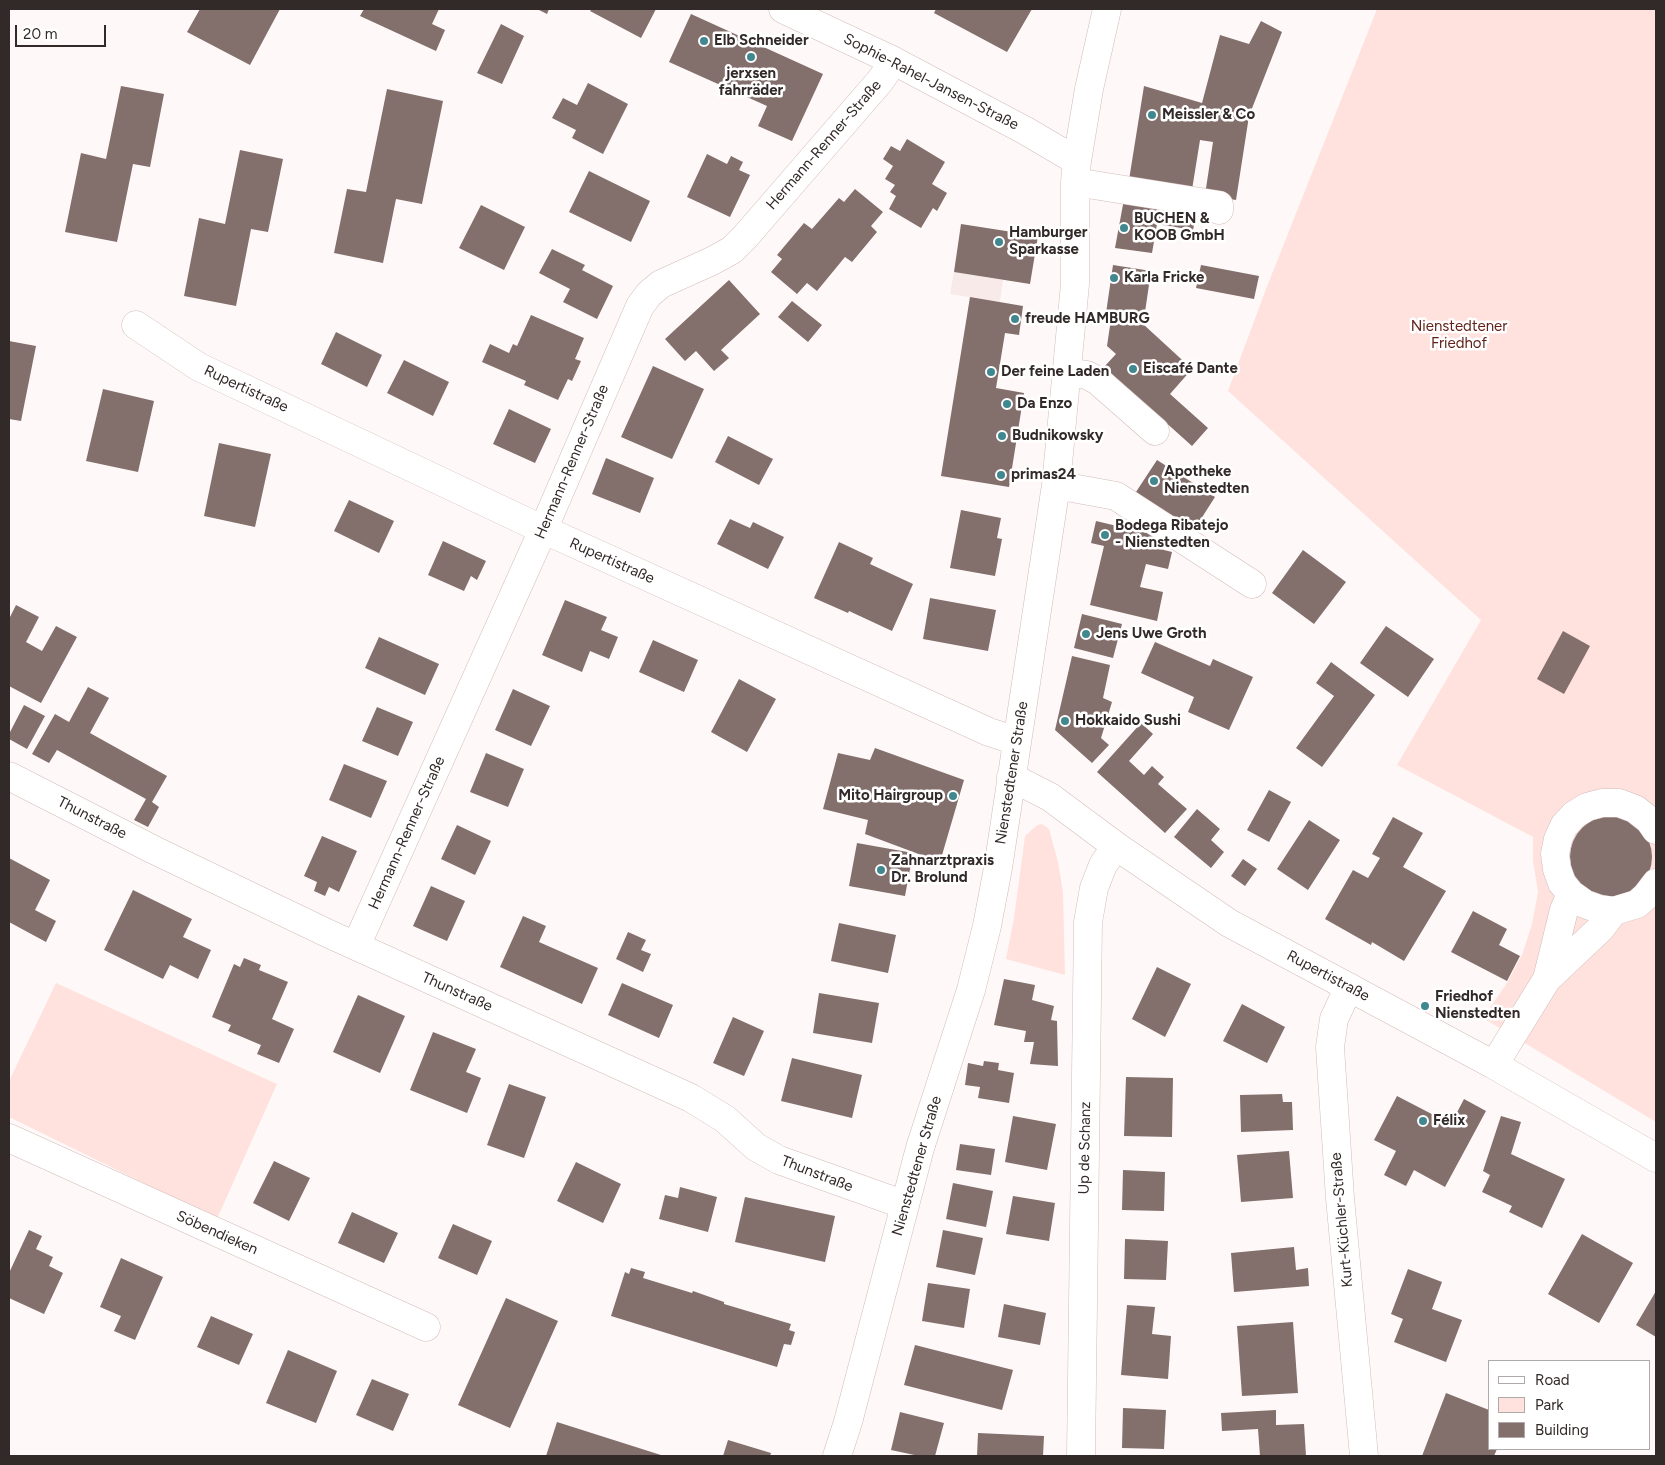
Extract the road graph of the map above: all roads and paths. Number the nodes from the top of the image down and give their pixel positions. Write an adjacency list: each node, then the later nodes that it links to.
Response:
1 (782, 9): 3 (street, Sophie-Rahel-Jansen-Straße)
2 (1107, 9): 4 (street, Nienstedtener Straße)
3 (894, 61): 4 (street, Sophie-Rahel-Jansen-Straße); 10 (street, Hermann-Renner-Straße)
4 (1076, 171): 5 (street); 7 (street, Nienstedtener Straße)
5 (1219, 210)
6 (136, 325): 10 (street, Rupertistraße)
7 (1067, 372): 8 (street); 9 (street, Nienstedtener Straße)
8 (1155, 431)
9 (1056, 485): 11 (street); 12 (street, Nienstedtener Straße)
10 (543, 530): 12 (street, Rupertistraße); 20 (street, Hermann-Renner-Straße)
11 (1252, 584)
12 (1016, 741): 14 (street, Nienstedtener Straße)
13 (9, 776): 20 (street, Thunstraße)
14 (1011, 777): 16 (street, Rupertistraße); 26 (street, Nienstedtener Straße)
15 (1656, 830): 18 (street)
16 (1116, 846): 22 (street, Rupertistraße); 29 (street, Up de Schanz)
17 (1656, 883): 19 (street)
18 (1571, 894): 19 (street); 21 (street)
19 (1614, 910): 21 (street)
20 (356, 946): 26 (street, Thunstraße)
21 (1547, 979): 23 (street)
22 (1349, 988): 23 (street, Rupertistraße); 30 (street, Kurt-Küchler-Straße)
23 (1494, 1065): 25 (street, Rupertistraße)
24 (9, 1138): 27 (street, Söbendieken)
25 (1656, 1158)
26 (905, 1205): 28 (street, Nienstedtener Straße)
27 (426, 1327)
28 (837, 1456)
29 (1081, 1456)
30 (1364, 1456)

